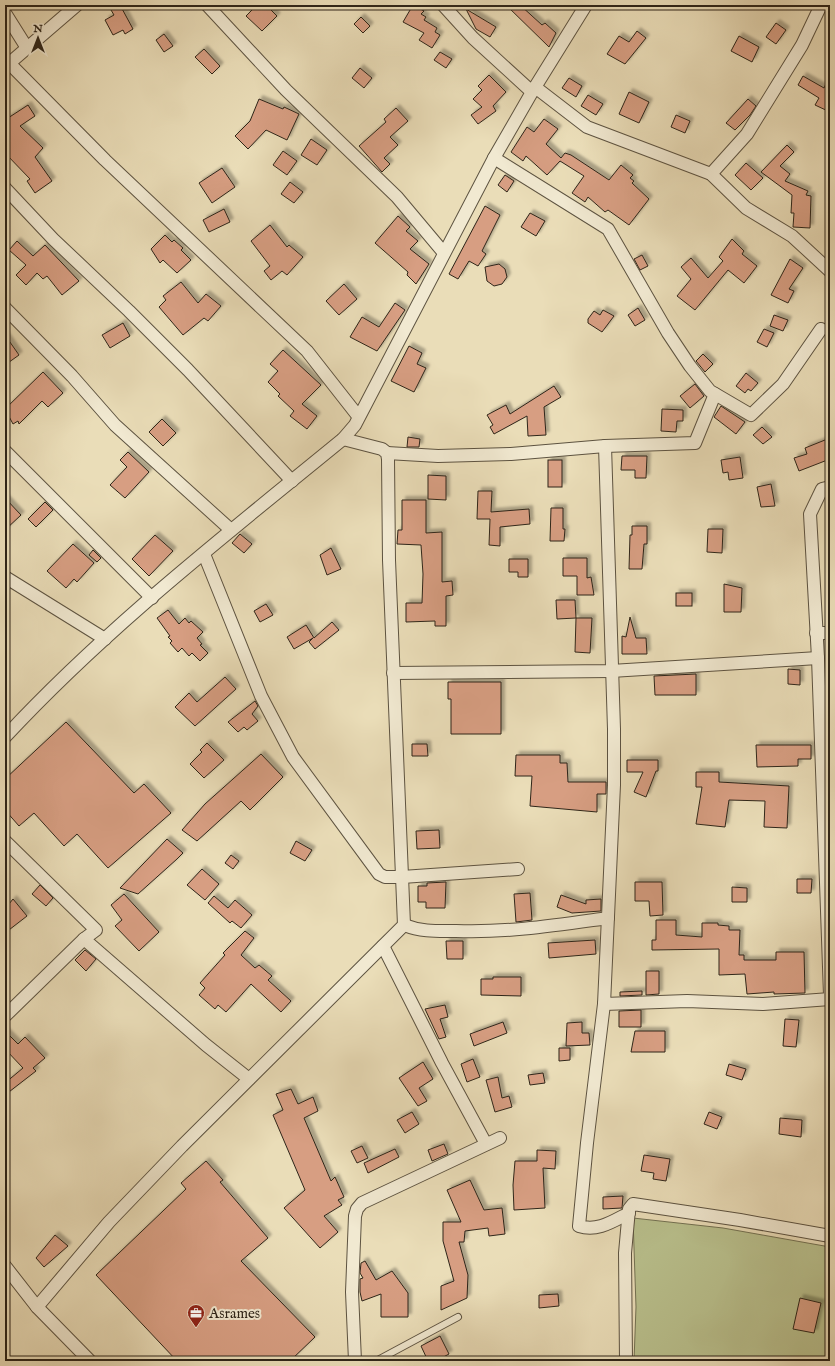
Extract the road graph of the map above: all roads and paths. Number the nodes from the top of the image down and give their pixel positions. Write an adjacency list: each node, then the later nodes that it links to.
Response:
1 (77, 5): 7 (street)
2 (207, 5): 13 (street)
3 (443, 5): 9 (street)
4 (586, 5): 9 (street)
5 (821, 5): 11 (street)
6 (5, 13): 7 (street)
7 (27, 48): 8 (street)
8 (7, 65): 18 (street)
9 (533, 89): 10 (street); 11 (street)
10 (494, 158): 13 (street); 17 (street)
11 (711, 174): 14 (street)
12 (5, 188): 23 (street)
13 (444, 253): 18 (street)
14 (830, 272)
15 (5, 308): 25 (street)
16 (821, 329): 17 (street)
17 (715, 394): 20 (street)
18 (358, 416): 19 (street)
19 (343, 439): 22 (street); 23 (street)
20 (605, 446): 22 (street); 33 (street)
21 (5, 451): 28 (street)
22 (386, 453): 34 (street)
23 (292, 481): 25 (street)
24 (830, 487): 30 (street)
25 (232, 530): 26 (street)
26 (204, 554): 28 (street); 38 (street)
27 (5, 577): 31 (street)
28 (152, 598): 31 (street)
29 (830, 632): 30 (street)
30 (816, 633): 32 (street)
31 (105, 639): 35 (street)
32 (818, 658): 33 (street); 43 (street)
33 (611, 671): 34 (street); 39 (street)
34 (393, 673): 38 (street)
35 (5, 737)
36 (7, 846): 41 (street)
37 (518, 869): 38 (street)
38 (402, 877): 40 (street)
39 (608, 918): 40 (street); 45 (street)
40 (404, 925): 42 (street)
41 (84, 939): 46 (street); 47 (street)
42 (383, 946): 47 (street); 49 (street)
43 (830, 995)
44 (830, 999): 45 (street)
45 (604, 1004): 50 (street)
46 (5, 1016)
47 (249, 1079): 53 (street)
48 (500, 1138): 49 (street)
49 (486, 1144): 56 (street)
50 (629, 1213): 51 (street); 58 (street)
51 (830, 1236)
52 (5, 1266): 53 (street)
53 (37, 1307): 55 (street)
54 (458, 1317): 57 (lane)
55 (90, 1361)
56 (355, 1361)
57 (376, 1361)
58 (626, 1361)

